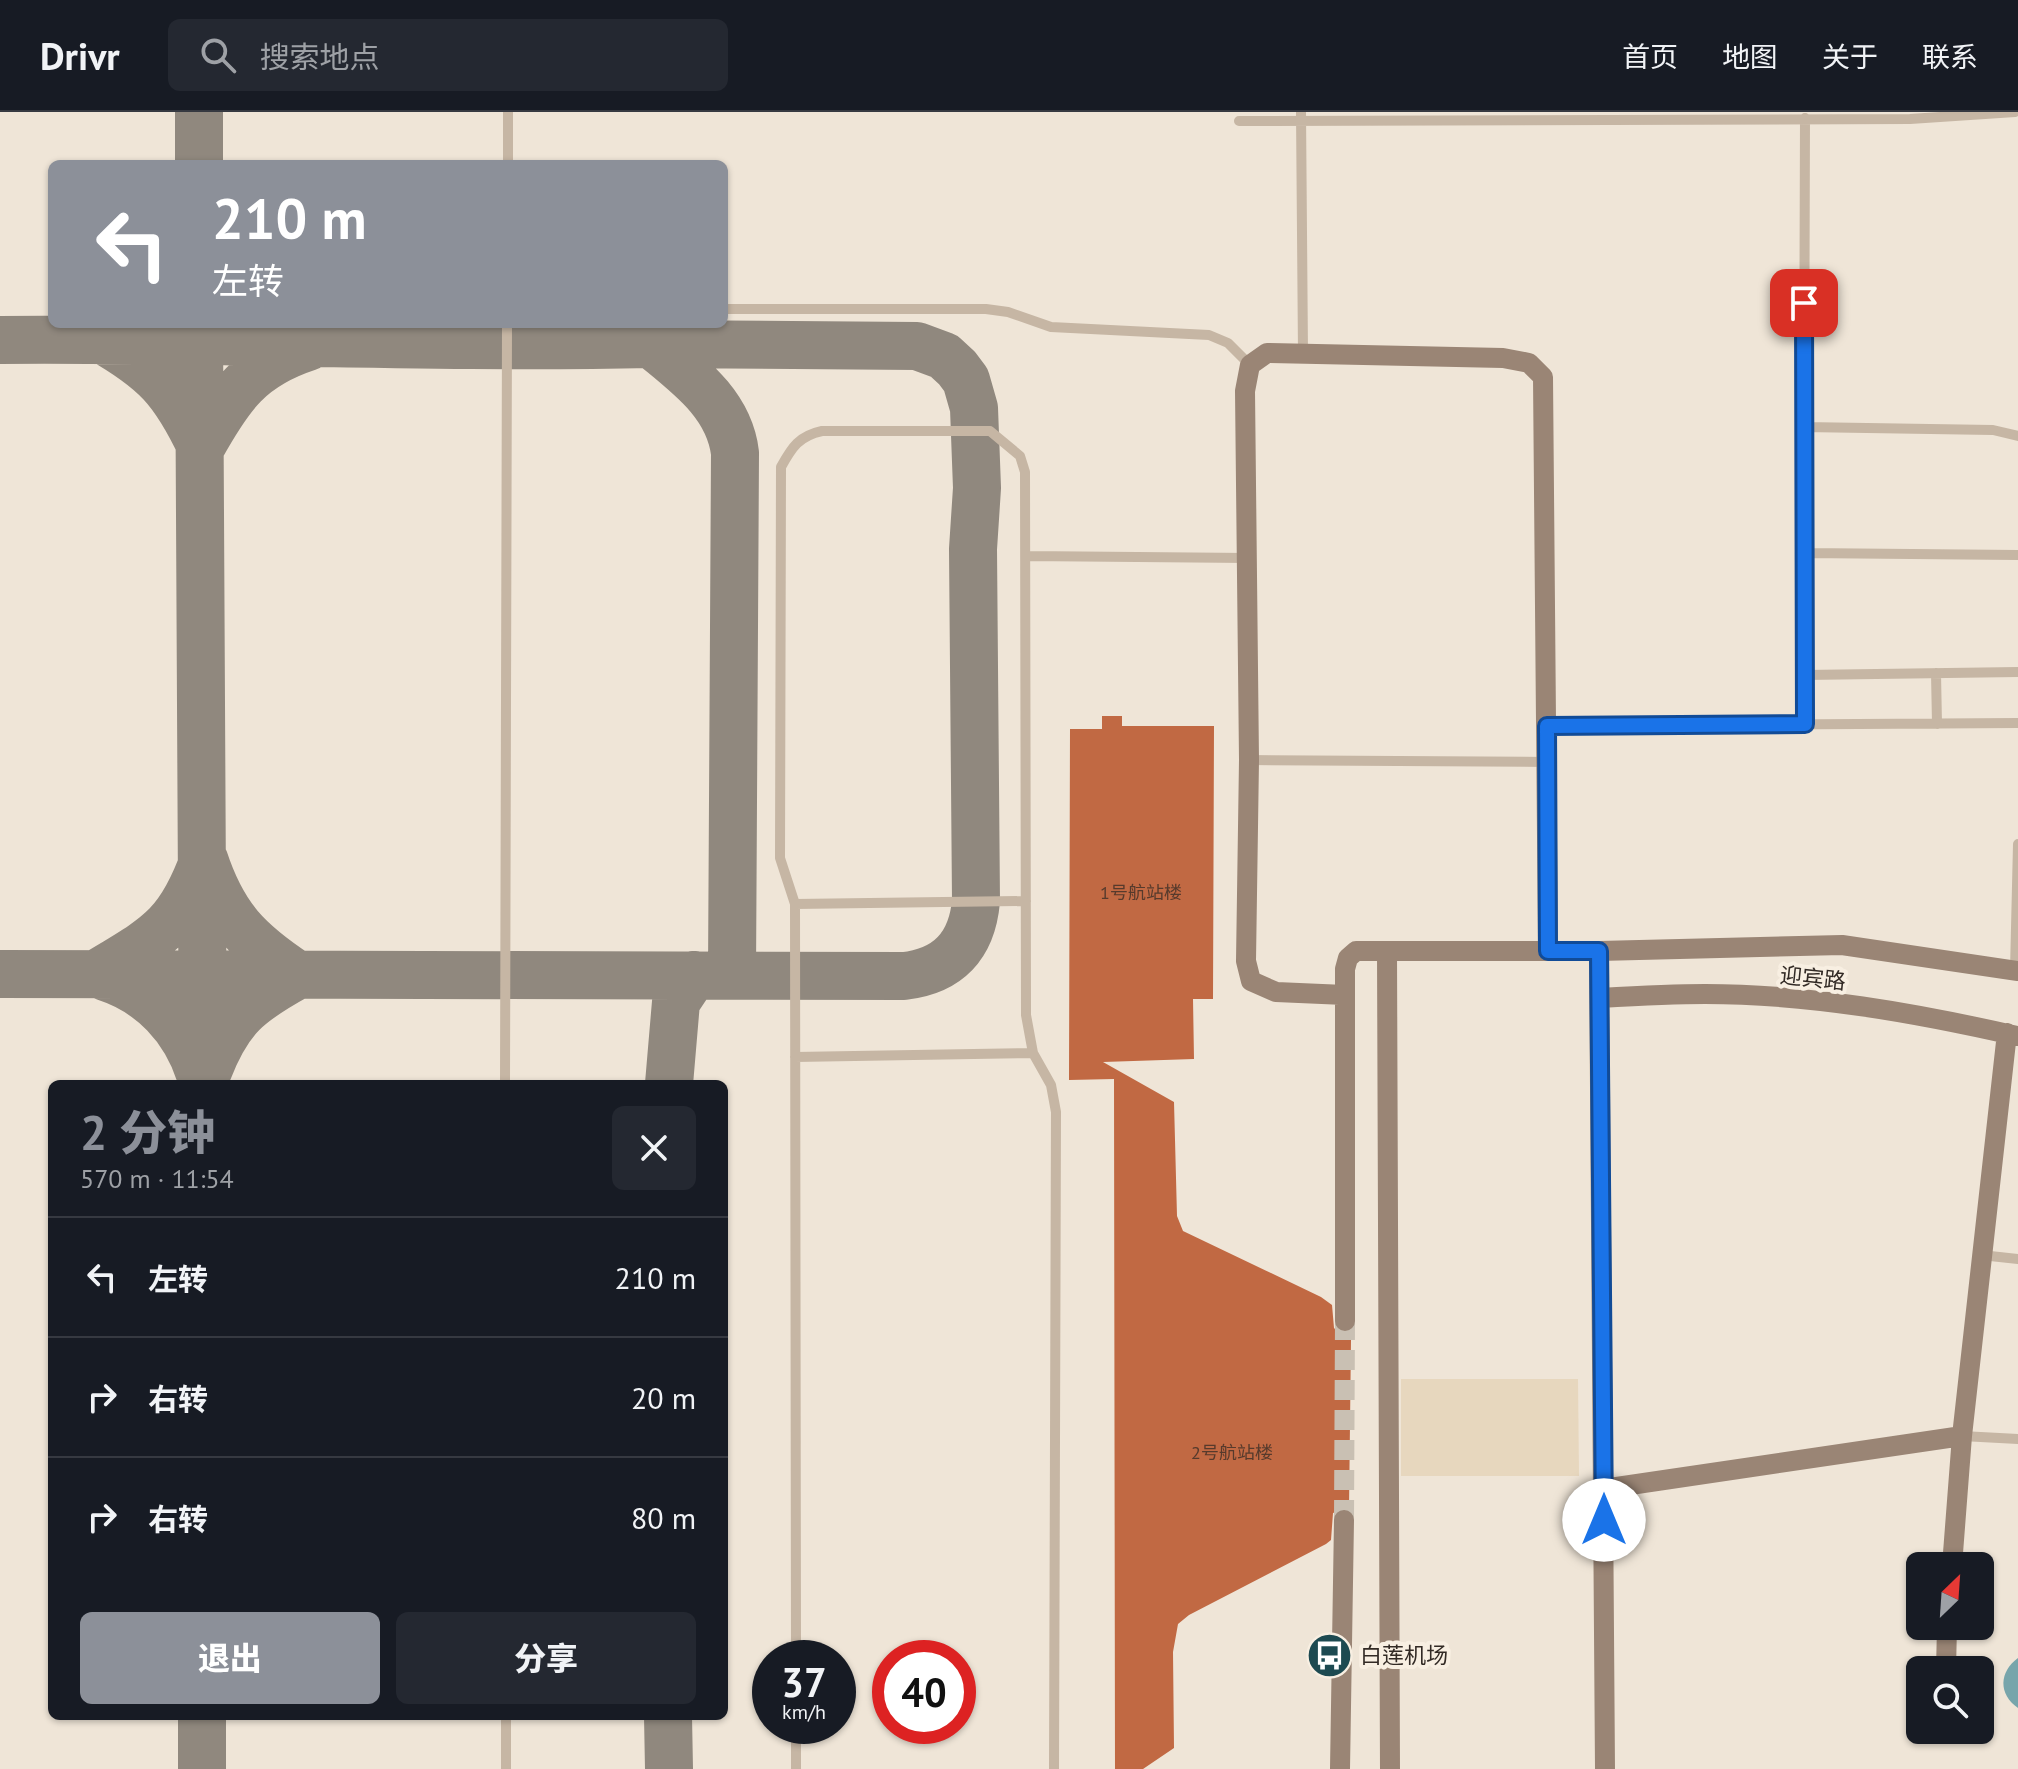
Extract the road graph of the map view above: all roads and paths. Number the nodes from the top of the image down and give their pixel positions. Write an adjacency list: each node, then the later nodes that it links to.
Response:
1 (508, 112): 9 (lane)
2 (2015, 112): 3 (lane)
3 (1970, 114): 5 (lane)
4 (1694, 115): 6 (lane); 7 (lane)
5 (1910, 115): 7 (lane)
6 (1301, 116): 8 (lane); 12 (lane)
7 (1805, 118): 14 (lane)
8 (1239, 121)
9 (508, 160)
10 (728, 309): 13 (lane)
11 (507, 328): 41 (lane)
12 (1303, 353): 13 (street); 26 (street)
13 (1250, 365): 19 (street)
14 (1804, 427): 15 (lane); 16 (lane)
15 (2018, 436)
16 (1805, 553): 17 (lane); 22 (lane)
17 (2018, 555)
18 (1026, 556): 19 (lane); 30 (lane); 31 (lane)
19 (1248, 558): 27 (street)
20 (2018, 672): 21 (lane)
21 (1936, 673): 22 (lane); 25 (lane)
22 (1805, 675): 24 (lane)
23 (2018, 723): 25 (lane)
24 (1805, 724): 25 (lane); 26 (lane)
25 (1937, 724)
26 (1547, 726): 28 (street)
27 (1249, 760): 28 (lane); 36 (street)
28 (1548, 762): 33 (street)
29 (2018, 844): 35 (lane)
30 (1026, 901): 31 (lane); 39 (lane)
31 (795, 904): 40 (lane)
32 (1387, 951): 33 (street, 迎宾路); 36 (street, 迎宾路); 57 (street)
33 (1548, 951): 34 (street, 迎宾路)
34 (1599, 951): 35 (street, 迎宾路); 37 (street)
35 (2016, 971)
36 (1345, 995): 44 (street)
37 (1600, 998): 38 (street, 迎宾路); 47 (street)
38 (2012, 1035): 42 (street)
39 (1033, 1053): 40 (lane); 55 (lane)
40 (795, 1057): 50 (lane)
41 (505, 1080)
42 (1981, 1255): 43 (lane); 45 (street)
43 (2018, 1259)
44 (1345, 1321)
45 (1962, 1436): 46 (lane); 47 (street); 49 (street)
46 (2018, 1439)
47 (1603, 1489): 58 (street)
48 (1344, 1520): 56 (street)
49 (1953, 1552)
50 (796, 1640)
51 (506, 1720): 53 (lane)
52 (796, 1744): 54 (lane)
53 (506, 1769)
54 (796, 1769)
55 (1054, 1769)
56 (1340, 1769)
57 (1390, 1769)
58 (1605, 1769)

